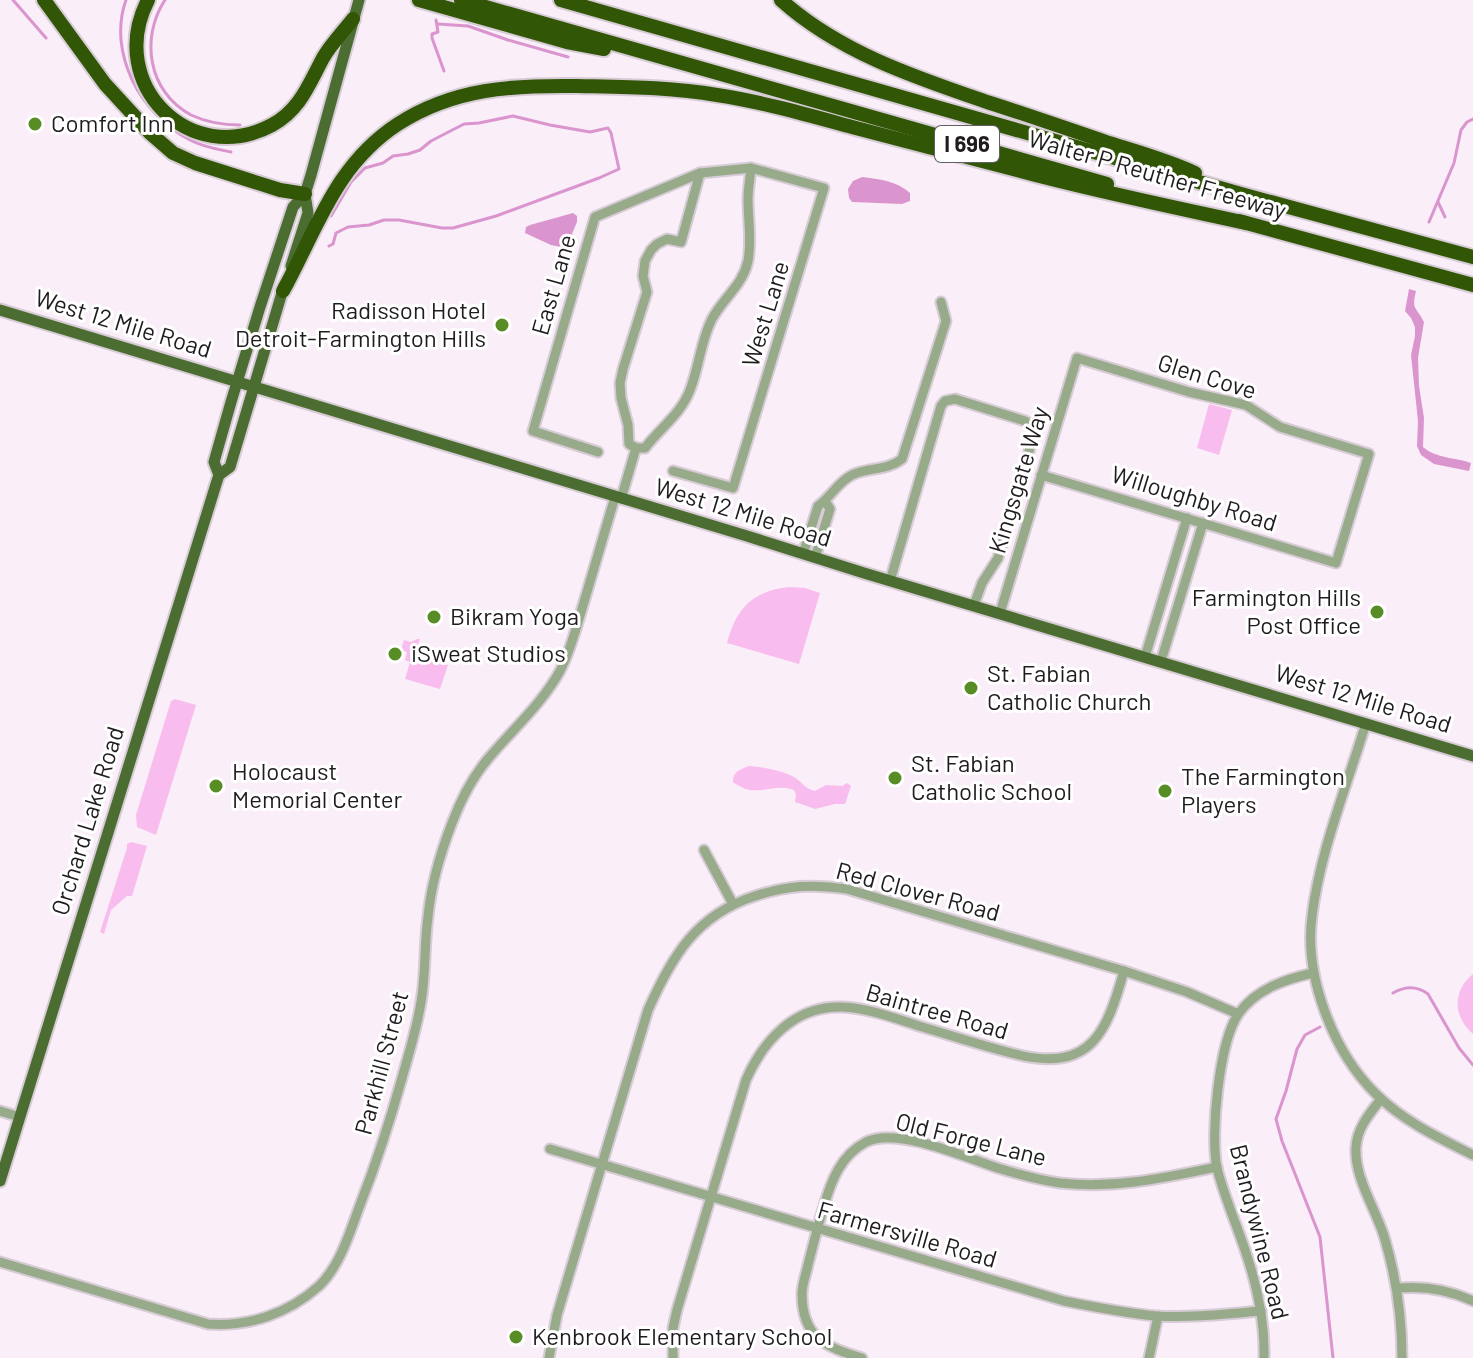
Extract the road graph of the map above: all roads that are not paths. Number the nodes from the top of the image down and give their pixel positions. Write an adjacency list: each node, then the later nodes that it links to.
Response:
1 (44, 0): 13 (highway)
2 (148, 0): 8 (highway)
3 (359, 0): 8 (main road, Orchard Lake Road)
4 (419, 0): 9 (highway)
5 (461, 0): 9 (highway, Walter P Reuther Freeway / I 696)
6 (561, 0): 14 (highway, Walter P Reuther Freeway / I 696)
7 (781, 0): 14 (highway)
8 (353, 19): 13 (main road, Orchard Lake Road)
9 (693, 66): 15 (highway, Walter P Reuther Freeway / I 696)
10 (751, 168): 11 (street, West Lane); 24 (street); 26 (street, West Lane)
11 (725, 170): 12 (street, East Lane)
12 (700, 173): 24 (street); 25 (street, East Lane)
13 (305, 194): 18 (main road, Orchard Lake Road); 22 (main road, Orchard Lake Road)
14 (1241, 194): 16 (highway, Walter P Reuther Freeway / I 696)
15 (1246, 223): 17 (highway, Walter P Reuther Freeway / I 696); 18 (highway)
16 (1473, 257)
17 (1473, 285)
18 (283, 291): 23 (main road, Orchard Lake Road)
19 (941, 302): 32 (street)
20 (0, 310): 22 (main road, West 12 Mile Road)
21 (1077, 358): 28 (street, Kingsgate Way); 33 (street, Glen Cove)
22 (237, 381): 23 (main road, West 12 Mile Road); 27 (main road, Orchard Lake Road)
23 (254, 386): 27 (main road, Orchard Lake Road); 29 (main road, West 12 Mile Road)
24 (636, 448): 29 (street, Parkhill Street)
25 (598, 452)
26 (673, 471)
27 (219, 475): 48 (main road, Orchard Lake Road)
28 (1041, 475): 30 (street, Willoughby Road); 36 (street, Kingsgate Way)
29 (618, 498): 32 (main road, West 12 Mile Road); 56 (street, Parkhill Street)
30 (1187, 518): 31 (street, Willoughby Road); 37 (street)
31 (1203, 523): 33 (street, Willoughby Road); 38 (street)
32 (809, 556): 34 (main road, West 12 Mile Road)
33 (1336, 563)
34 (890, 581): 35 (main road, West 12 Mile Road); 35 (street)
35 (974, 605): 36 (main road, West 12 Mile Road)
36 (1000, 613): 37 (main road, West 12 Mile Road)
37 (1145, 657): 38 (main road, West 12 Mile Road)
38 (1161, 661): 39 (main road, West 12 Mile Road)
39 (1366, 723): 40 (main road, West 12 Mile Road); 44 (street)
40 (1473, 756)
41 (704, 850): 42 (street)
42 (733, 904): 43 (street, Red Clover Road); 51 (street, Red Clover Road)
43 (1124, 971): 45 (street, Red Clover Road); 54 (street, Baintree Road)
44 (1313, 973): 45 (street); 46 (street)
45 (1238, 1014): 52 (street, Brandywine Road)
46 (1381, 1099): 50 (street); 57 (street)
47 (0, 1111): 48 (street)
48 (20, 1117): 53 (main road, Orchard Lake Road)
49 (550, 1149): 51 (street, Farmersville Road)
50 (1473, 1155)
51 (603, 1165): 54 (street, Farmersville Road); 61 (street, Red Clover Road)
52 (1217, 1167): 55 (street, Old Forge Lane); 59 (street, Brandywine Road)
53 (0, 1181)
54 (711, 1197): 55 (street, Farmersville Road); 62 (street, Baintree Road)
55 (817, 1229): 60 (street, Farmersville Road); 63 (street)
56 (0, 1262)
57 (1398, 1288): 58 (street); 66 (street)
58 (1473, 1301)
59 (1261, 1311): 60 (street, Farmersville Road); 65 (street, Brandywine Road)
60 (1158, 1316): 64 (street)
61 (549, 1358)
62 (673, 1358)
63 (862, 1358)
64 (1149, 1358)
65 (1264, 1358)
66 (1402, 1358)

